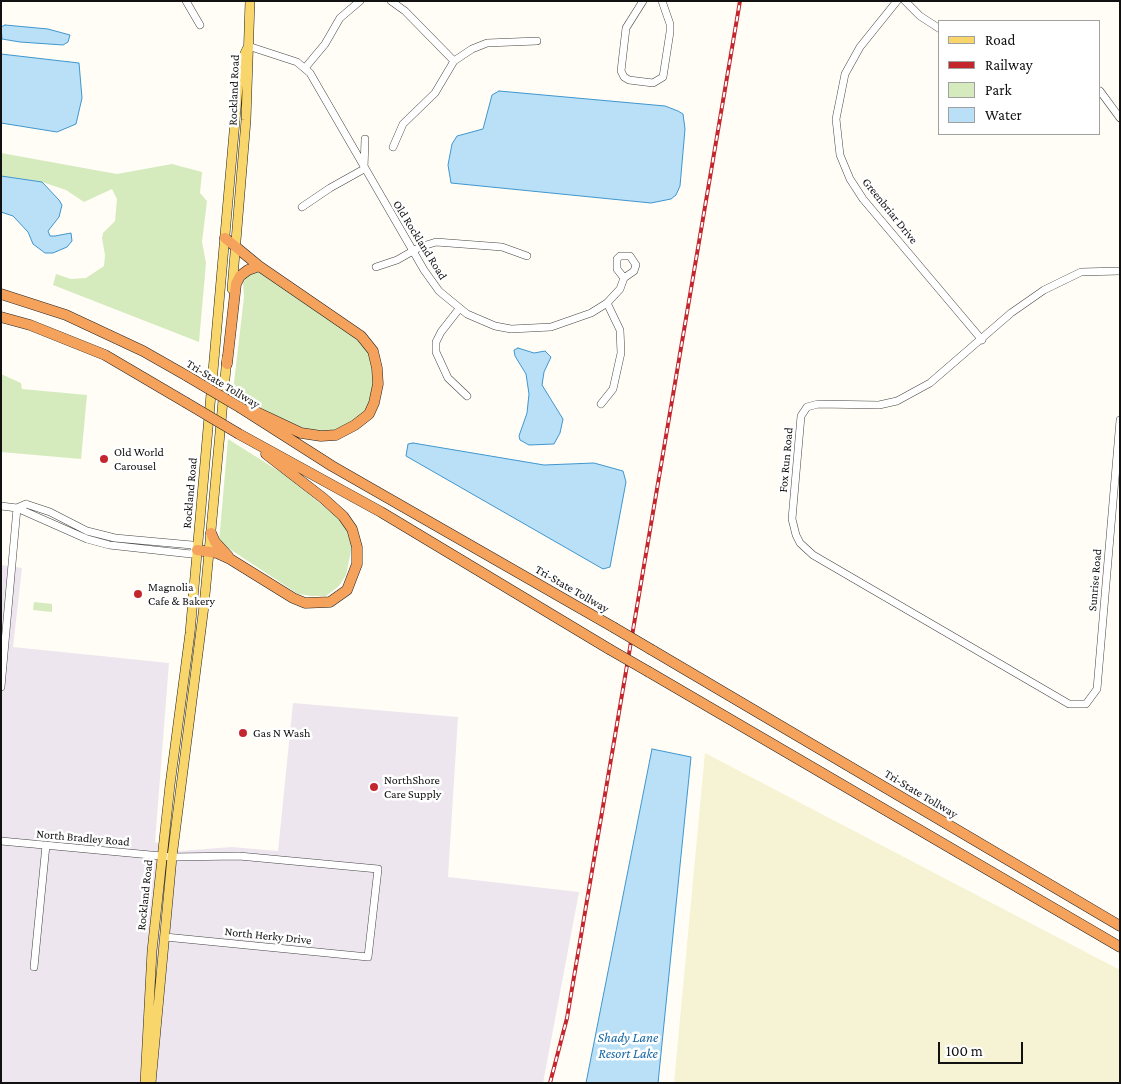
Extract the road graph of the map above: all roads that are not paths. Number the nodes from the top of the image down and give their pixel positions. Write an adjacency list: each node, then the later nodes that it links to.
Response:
1 (186, 1): 9 (street)
2 (250, 1): 12 (main road)
3 (360, 1): 14 (street)
4 (391, 1): 13 (street)
5 (643, 1): 6 (street)
6 (662, 1)
7 (897, 1): 33 (street, Greenbriar Drive)
8 (905, 1): 10 (street)
9 (200, 25)
10 (938, 28)
11 (537, 41): 13 (street)
12 (248, 46): 14 (street, Old Rockland Road); 21 (main road, Rockland Road); 22 (main road, Rockland Road)
13 (454, 60): 18 (street)
14 (305, 68): 19 (street, Old Rockland Road)
15 (1101, 92): 16 (street)
16 (1120, 118)
17 (365, 139): 19 (street)
18 (393, 147)
19 (364, 169): 20 (street); 23 (street, Old Rockland Road)
20 (302, 207)
21 (225, 238): 22 (highway); 46 (main road, Rockland Road)
22 (236, 246): 25 (highway); 34 (main road, Rockland Road)
23 (413, 253): 24 (street); 26 (street); 31 (street, Old Rockland Road)
24 (527, 256)
25 (259, 266): 34 (highway); 37 (highway)
26 (376, 267)
27 (1120, 271): 33 (street, Fox Run Road)
28 (624, 278): 30 (street, Old Rockland Road)
29 (1, 294): 37 (highway, Tri-State Tollway, bridge)
30 (607, 303): 31 (street, Old Rockland Road); 36 (street)
31 (459, 308): 35 (street)
32 (1, 317): 39 (highway, bridge)
33 (982, 340): 50 (street, Fox Run Road)
34 (227, 364): 42 (main road, Rockland Road)
35 (467, 396)
36 (601, 404)
37 (241, 408): 55 (highway, Tri-State Tollway, bridge)
38 (1120, 420): 50 (street, Sunrise Road)
39 (244, 436): 48 (highway); 57 (highway, bridge)
40 (1, 506): 41 (street)
41 (17, 508): 43 (street); 49 (street)
42 (211, 533): 47 (main road, Rockland Road); 48 (highway)
43 (110, 541): 44 (street); 45 (street)
44 (147, 541): 45 (street); 46 (street)
45 (146, 550): 46 (street)
46 (197, 550): 47 (highway); 53 (main road, Rockland Road)
47 (209, 552): 48 (highway); 54 (main road, Rockland Road)
48 (230, 559)
49 (1, 686)
50 (1056, 696)
51 (1, 841): 52 (street, North Bradley Road)
52 (46, 845): 53 (street, North Bradley Road); 59 (street)
53 (162, 856): 54 (street, North Bradley Road); 60 (main road, Rockland Road)
54 (172, 858): 56 (main road, Rockland Road); 58 (street, North Bradley Road)
55 (1120, 926)
56 (165, 938): 58 (street, North Herky Drive); 61 (main road, Rockland Road)
57 (1120, 947)
58 (368, 957)
59 (34, 967)
60 (145, 1083)
61 (151, 1083)

